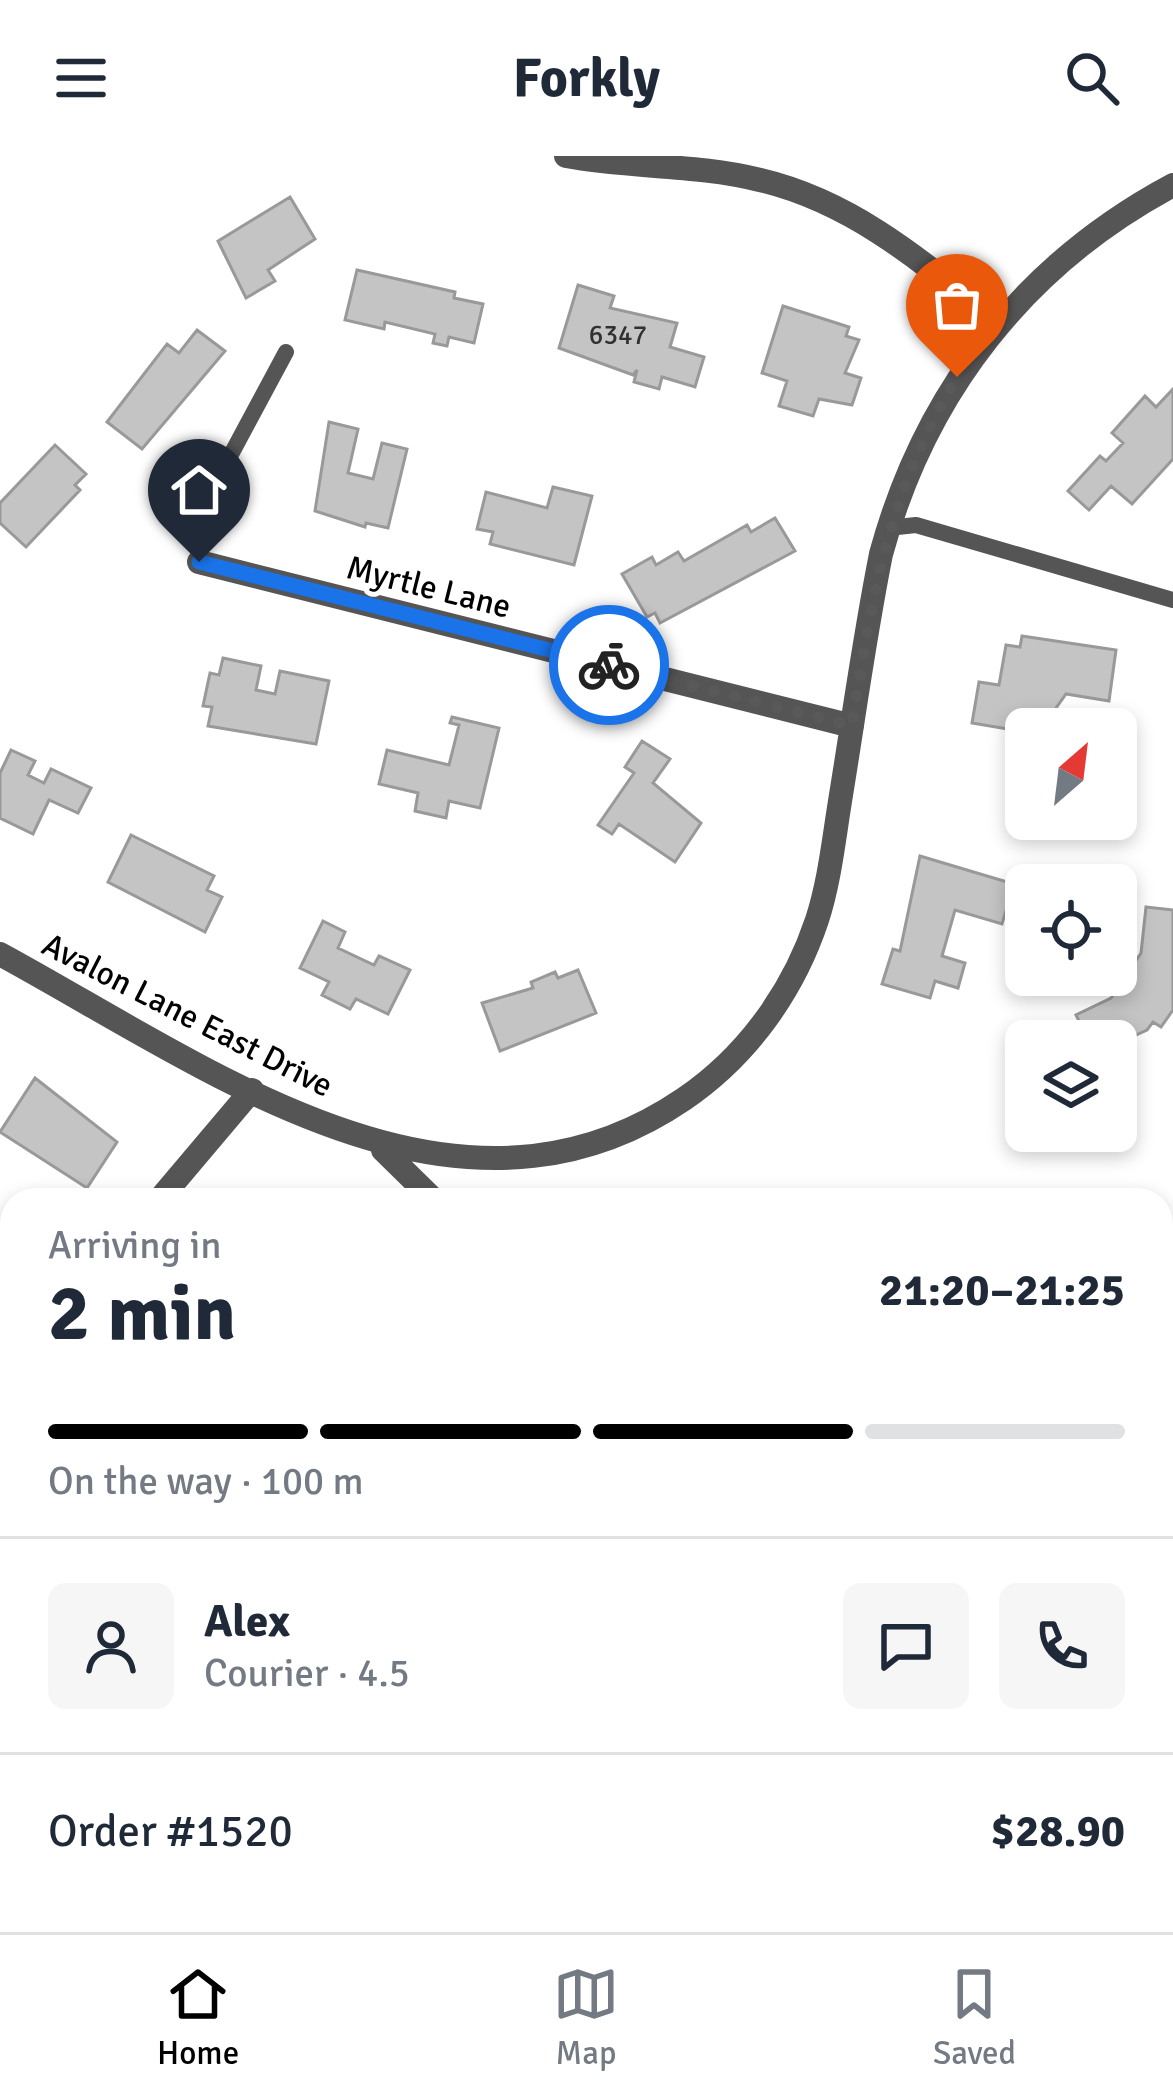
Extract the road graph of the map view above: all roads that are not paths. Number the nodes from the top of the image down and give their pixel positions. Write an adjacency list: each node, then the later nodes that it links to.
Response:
1 (566, 156): 3 (street)
2 (1173, 185): 3 (street, Avalon Lane East Drive)
3 (998, 323): 5 (street, Avalon Lane East Drive)
4 (286, 352): 6 (lane)
5 (888, 528): 7 (lane); 8 (street, Avalon Lane East Drive)
6 (199, 562): 8 (street, Myrtle Lane)
7 (1173, 600)
8 (852, 726): 11 (street, Avalon Lane East Drive)
9 (0, 954): 10 (street, Avalon Lane East Drive)
10 (252, 1090): 11 (street, Avalon Lane East Drive); 12 (street)
11 (378, 1143): 13 (street)
12 (169, 1188)
13 (422, 1188)

